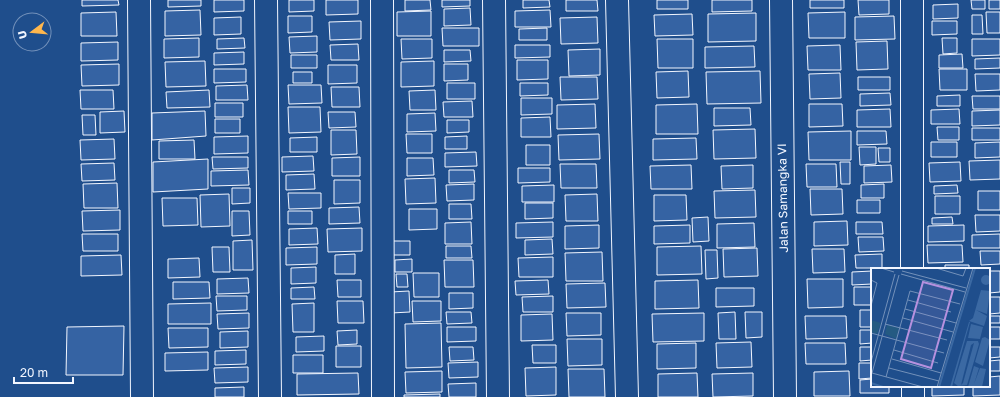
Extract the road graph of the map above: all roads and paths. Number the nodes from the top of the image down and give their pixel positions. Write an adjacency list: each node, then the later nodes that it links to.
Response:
1 (139, 0): 9 (street)
2 (266, 0): 10 (street)
3 (382, 0): 11 (street)
4 (494, 0): 12 (street)
5 (617, 0): 13 (street)
6 (782, 0): 14 (street, Jalan Samangka VI)
7 (912, 0): 8 (street)
8 (912, 268)
9 (142, 397)
10 (270, 397)
11 (383, 397)
12 (498, 397)
13 (627, 397)
14 (785, 397)

